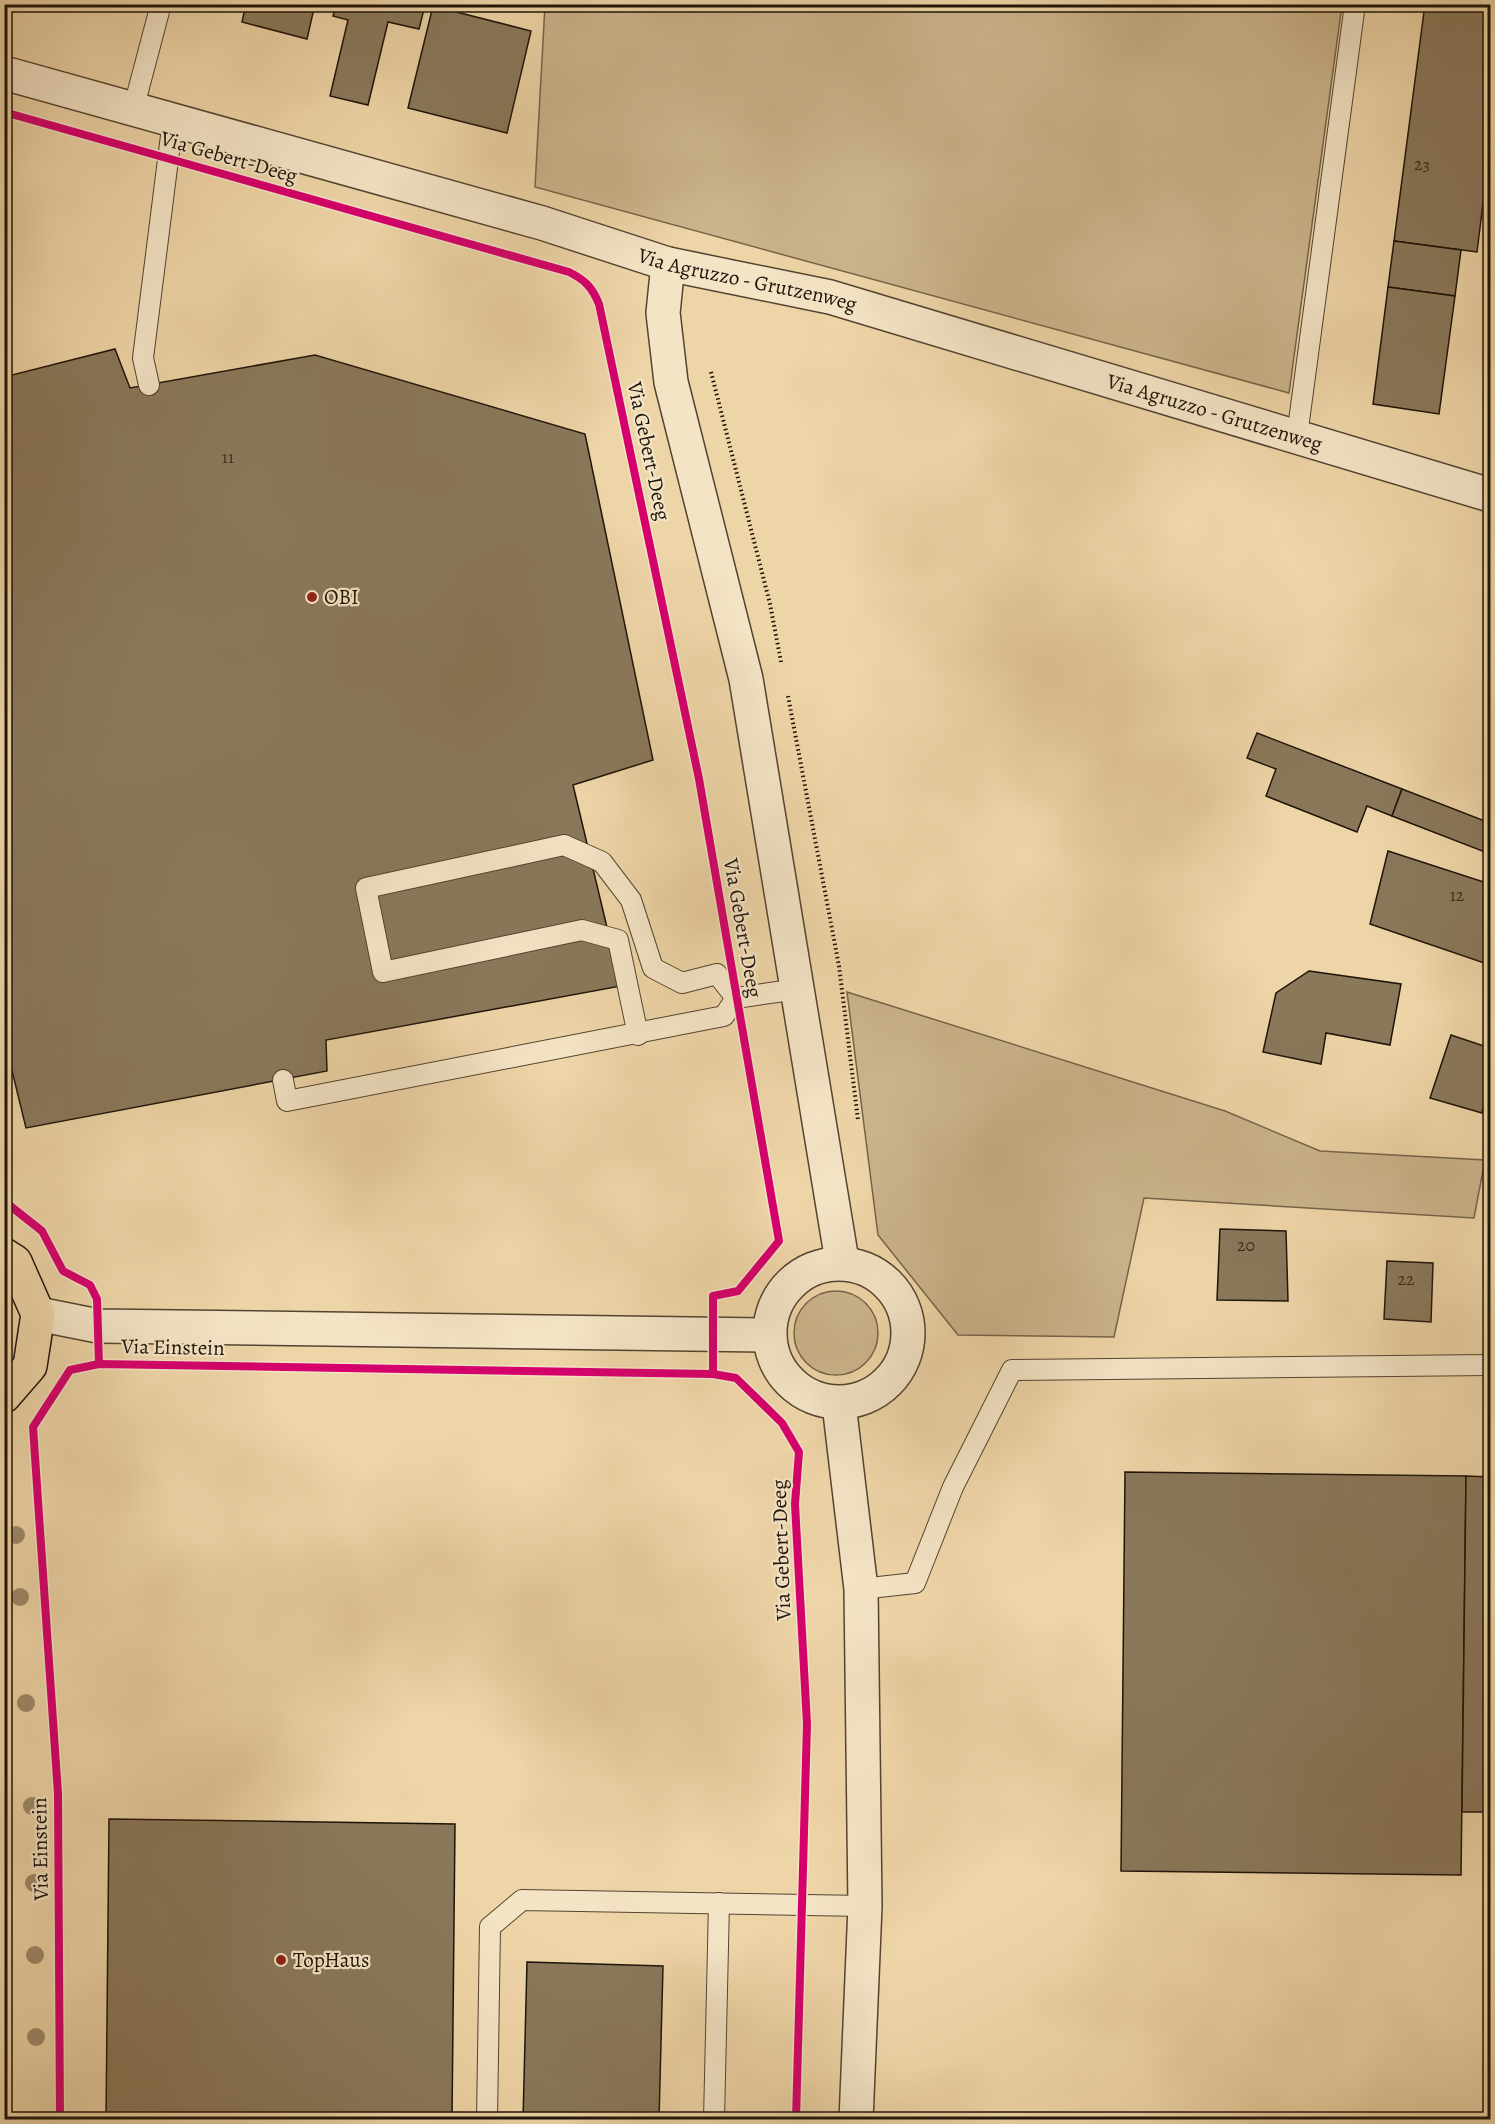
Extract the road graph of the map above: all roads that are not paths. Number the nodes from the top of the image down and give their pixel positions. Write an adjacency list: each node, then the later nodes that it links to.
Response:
1 (161, 4): 4 (lane)
2 (1355, 4): 8 (lane)
3 (4, 73): 4 (street, Via Agruzzo - Grutzenweg)
4 (133, 110): 5 (street, Via Agruzzo - Grutzenweg)
5 (173, 120): 6 (street, Via Agruzzo - Grutzenweg); 7 (lane)
6 (668, 264): 8 (street, Via Agruzzo - Grutzenweg); 10 (street)
7 (149, 385)
8 (1297, 436): 9 (street, Via Agruzzo - Grutzenweg)
9 (1491, 495)
10 (798, 989): 11 (lane); 15 (street)
11 (736, 998): 12 (lane); 12 (lane)
12 (638, 1035): 13 (lane)
13 (283, 1080)
14 (4, 1255): 16 (main road)
15 (842, 1261): 17 (street); 20 (street)
16 (38, 1314): 17 (street); 19 (main road)
17 (769, 1335): 20 (street)
18 (1491, 1365): 21 (lane)
19 (4, 1396)
20 (839, 1404): 21 (street)
21 (861, 1589): 23 (street)
22 (719, 1903): 23 (lane); 24 (lane); 25 (lane)
23 (865, 1906): 26 (street)
24 (487, 2120)
25 (714, 2120)
26 (856, 2120)

